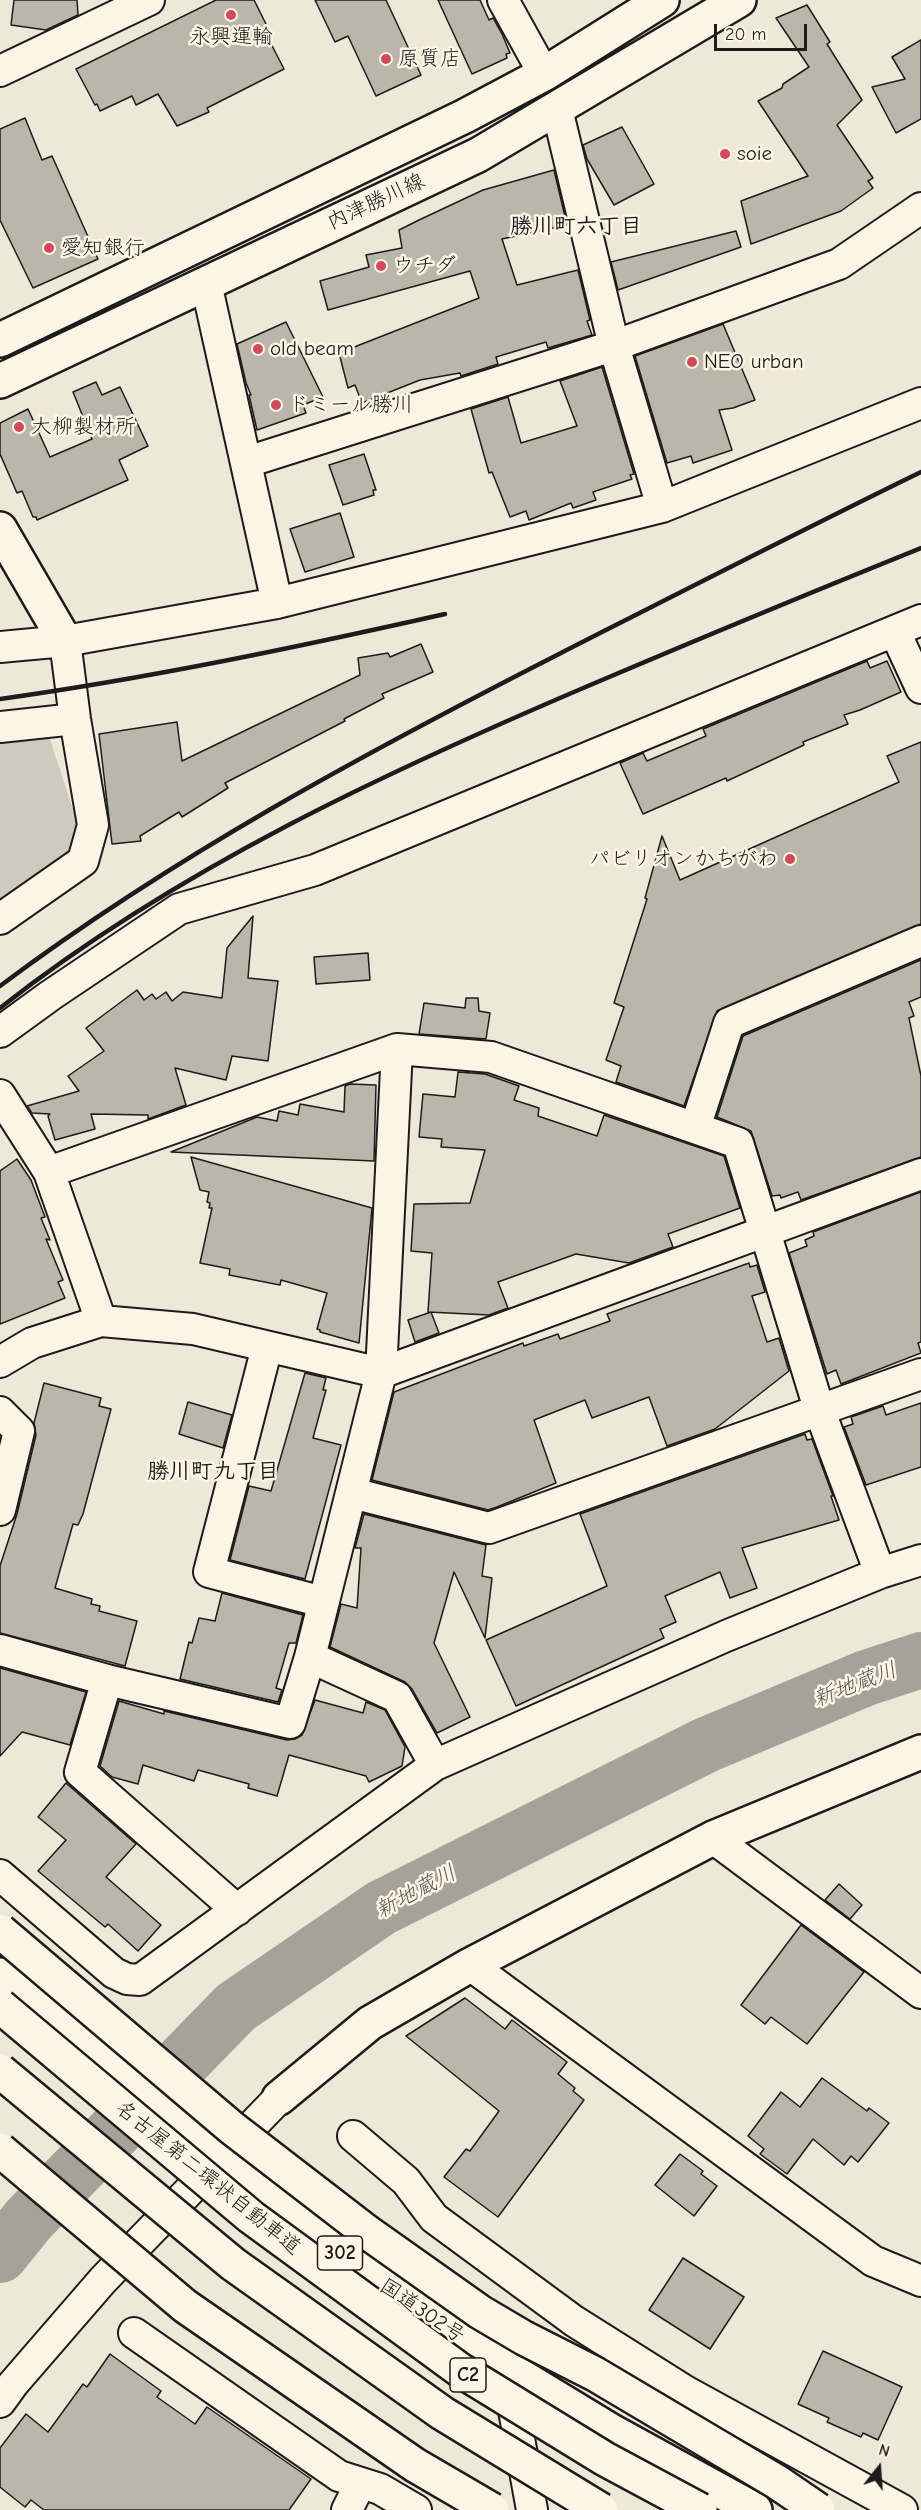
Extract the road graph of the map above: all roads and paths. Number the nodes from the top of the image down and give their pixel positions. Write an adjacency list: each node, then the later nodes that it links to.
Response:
1 (149, 0): 5 (street)
2 (503, 0): 6 (street)
3 (662, 0): 6 (main road, 内津勝川線)
4 (740, 0): 7 (main road, 内津勝川線)
5 (0, 72)
6 (544, 74): 10 (main road, 内津勝川線)
7 (557, 109): 9 (main road, 内津勝川線); 11 (street)
8 (921, 208): 11 (street)
9 (206, 283): 12 (main road, 内津勝川線); 14 (street)
10 (0, 340)
11 (614, 346): 14 (street); 15 (street)
12 (0, 381)
13 (921, 404): 15 (street)
14 (247, 462): 17 (street)
15 (662, 507): 17 (street)
16 (0, 529): 19 (main road)
17 (277, 603): 19 (street)
18 (908, 626): 21 (street); 26 (street)
19 (65, 641): 20 (street); 22 (street)
20 (0, 647)
21 (921, 688)
22 (75, 719): 23 (street); 24 (street)
23 (0, 727)
24 (0, 919)
25 (921, 940): 29 (street)
26 (0, 1032)
27 (397, 1049): 29 (street); 30 (street); 36 (street)
28 (0, 1095): 30 (street)
29 (695, 1128): 32 (street)
30 (49, 1172): 33 (street)
31 (921, 1174): 32 (street)
32 (765, 1234): 36 (street); 38 (street)
33 (101, 1321): 34 (street); 35 (street)
34 (267, 1347): 36 (street); 44 (street)
35 (0, 1362)
36 (381, 1373): 40 (street)
37 (921, 1374): 38 (street)
38 (819, 1409): 40 (street); 43 (street)
39 (0, 1412): 41 (street)
40 (352, 1493): 44 (street)
41 (0, 1510)
42 (921, 1560): 43 (street)
43 (880, 1573): 49 (street)
44 (323, 1602): 46 (street)
45 (0, 1650): 47 (street)
46 (310, 1657): 47 (street); 49 (street)
47 (106, 1680): 52 (street)
48 (921, 1752): 50 (main road)
49 (435, 1766): 52 (street)
50 (713, 1838): 54 (main road); 56 (street)
51 (0, 1875): 52 (street)
52 (237, 1910)
53 (0, 1931): 78 (main road, bridge)
54 (470, 1965): 61 (main road); 65 (street)
55 (0, 1975): 59 (main road, 国道302号 / 302)
56 (921, 1993)
57 (0, 2007): 76 (main road, 名古屋第二環状自動車道 / C2, bridge)
58 (0, 2014): 59 (main road, 国道302号 / 302)
59 (89, 2049): 64 (main road, 国道302号 / 302)
60 (0, 2071): 75 (main road, C2, bridge)
61 (279, 2098): 64 (street)
62 (354, 2136): 68 (street)
63 (0, 2150): 73 (main road, bridge)
64 (211, 2152): 67 (main road, 国道302号 / 302); 69 (street)
65 (921, 2281)
66 (134, 2332): 70 (street)
67 (496, 2361): 68 (street); 74 (street); 77 (main road, 国道302号 / 302)
68 (659, 2375): 71 (street)
69 (0, 2402)
70 (353, 2497): 72 (street)
71 (891, 2507)
72 (416, 2510)
73 (492, 2510)
74 (532, 2510)
75 (601, 2510)
76 (700, 2510)
77 (754, 2510)
78 (818, 2510)

